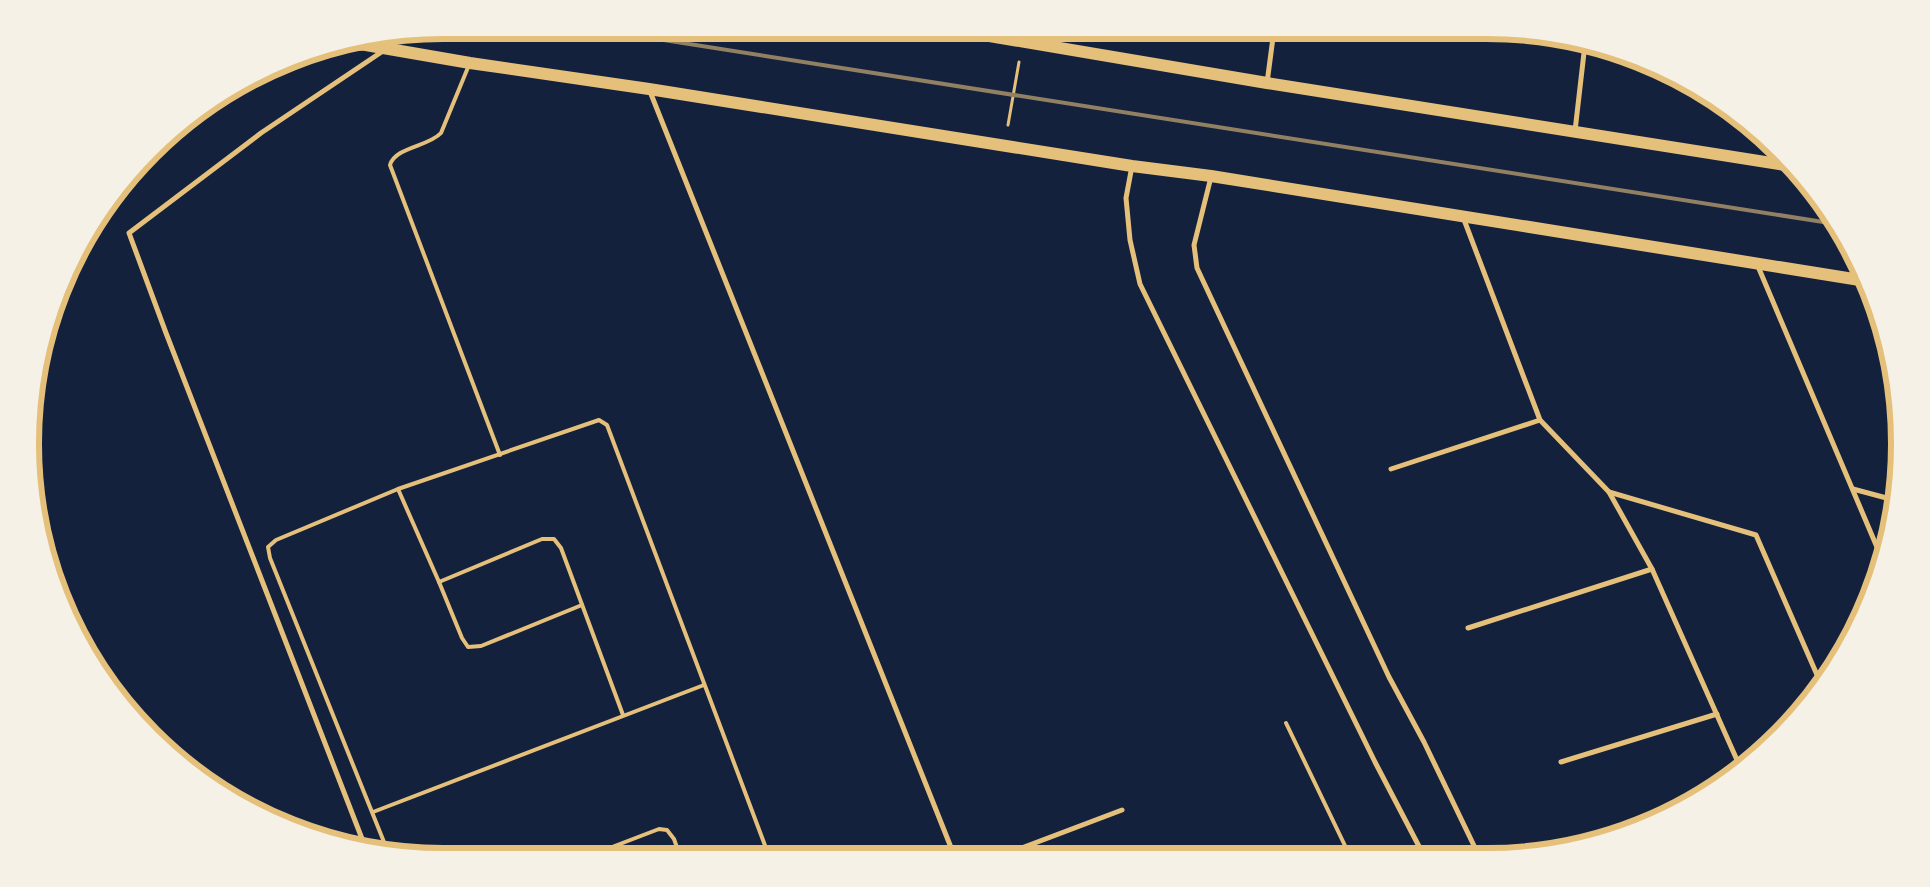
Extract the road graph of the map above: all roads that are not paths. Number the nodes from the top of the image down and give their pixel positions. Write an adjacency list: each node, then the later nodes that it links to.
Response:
1 (1005, 39): 8 (main road)
2 (1273, 39): 8 (street)
3 (372, 46): 4 (main road)
4 (384, 47): 5 (street); 7 (main road); 38 (street)
5 (357, 49)
6 (1585, 52): 10 (street)
7 (470, 63): 9 (main road); 18 (lane)
8 (1267, 83): 10 (main road)
9 (649, 89): 12 (main road); 43 (street)
10 (1574, 131): 11 (main road)
11 (1779, 164)
12 (1132, 166): 13 (main road); 46 (street)
13 (1212, 176): 14 (main road); 47 (street)
14 (1462, 216): 15 (main road); 17 (street)
15 (1757, 264): 16 (main road); 20 (street)
16 (1856, 279)
17 (1540, 420): 19 (street); 22 (street)
18 (500, 455): 21 (lane); 30 (lane)
19 (1391, 469)
20 (1853, 489): 23 (street); 24 (street)
21 (398, 490): 26 (lane); 37 (lane)
22 (1609, 492): 25 (street); 29 (street)
23 (1888, 498)
24 (1877, 547)
25 (1652, 569): 28 (street); 31 (street)
26 (439, 582): 27 (lane); 27 (lane)
27 (582, 605): 32 (lane)
28 (1468, 628)
29 (1818, 676)
30 (704, 685): 32 (lane); 42 (lane)
31 (1717, 714): 34 (street); 35 (street)
32 (623, 716): 37 (lane)
33 (1286, 723): 45 (lane)
34 (1738, 761)
35 (1561, 762)
36 (1122, 810): 44 (street)
37 (373, 812): 39 (lane)
38 (362, 839)
39 (385, 844)
40 (608, 848): 41 (lane)
41 (677, 848)
42 (766, 848)
43 (951, 848)
44 (1022, 848)
45 (1346, 848)
46 (1420, 848)
47 (1475, 848)

